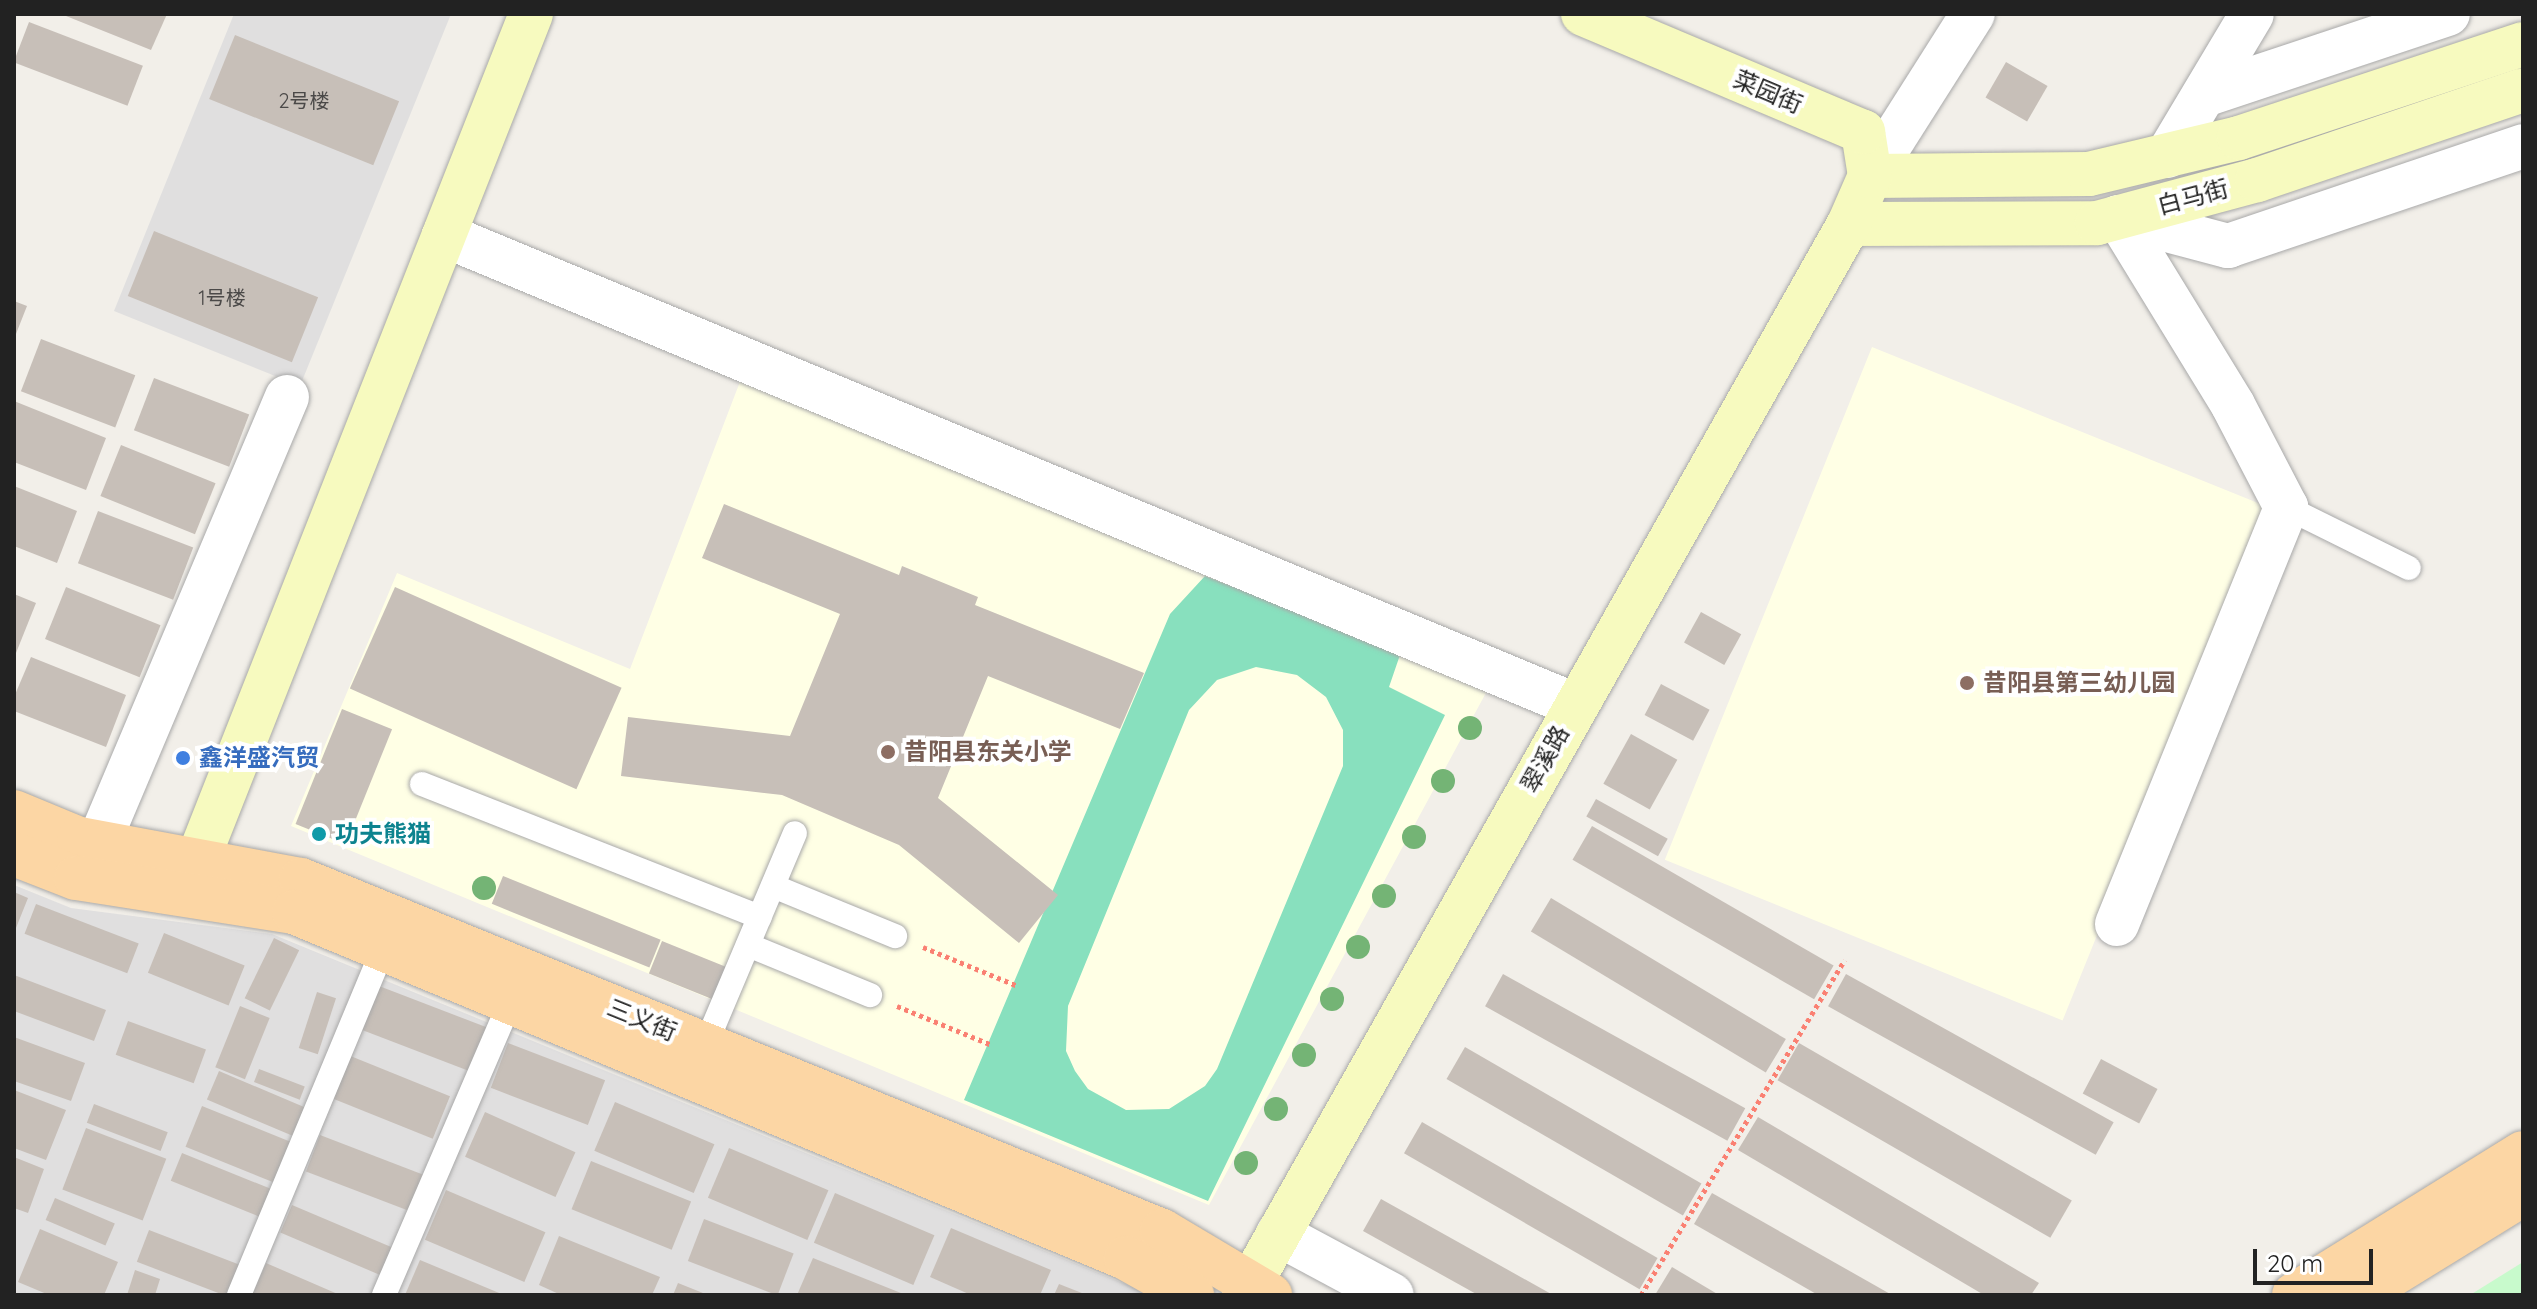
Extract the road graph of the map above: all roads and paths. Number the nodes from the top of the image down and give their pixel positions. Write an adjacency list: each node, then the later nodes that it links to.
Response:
1 (531, 14): 14 (street)
2 (1583, 14): 11 (street, 菜园街)
3 (1973, 14): 11 (street)
4 (2252, 14): 8 (street)
5 (2448, 14): 8 (street)
6 (2523, 44): 10 (street, 白马街)
7 (2523, 90): 12 (street, 白马街)
8 (2204, 95): 10 (street)
9 (2523, 146): 12 (street)
10 (2167, 156): 11 (street, 白马街)
11 (1870, 176): 13 (street)
12 (2118, 217): 13 (street, 白马街); 16 (street)
13 (1849, 224): 18 (street, 翠溪路)
14 (444, 235): 18 (street); 24 (street)
15 (287, 397): 22 (street)
16 (2286, 507): 17 (lane); 27 (street)
17 (2409, 568)
18 (1575, 705): 39 (street, 翠溪路)
19 (422, 784): 26 (lane)
20 (14, 812): 22 (main road, 三义街)
21 (795, 833): 25 (lane)
22 (99, 842): 24 (main road, 三义街)
23 (14, 854): 30 (main road, 三义街)
24 (198, 859): 36 (main road, 三义街)
25 (773, 886): 26 (lane); 28 (lane)
26 (760, 917): 29 (lane)
27 (2117, 924)
28 (895, 936): 32 (path)
29 (748, 945): 33 (lane); 36 (lane)
30 (383, 949): 34 (main road, 三义街); 41 (lane)
31 (1845, 960): 45 (path)
32 (1018, 986)
33 (870, 995): 35 (path)
34 (510, 1002): 42 (lane); 43 (main road, 三义街)
35 (992, 1045)
36 (705, 1046): 40 (main road, 三义街)
37 (2523, 1153): 46 (main road)
38 (2523, 1194): 47 (main road)
39 (1278, 1234): 40 (street, 翠溪路); 44 (street)
40 (1255, 1291)
41 (239, 1295)
42 (384, 1295)
43 (1192, 1295)
44 (1392, 1295)
45 (1641, 1295)
46 (2294, 1295)
47 (2359, 1295)

